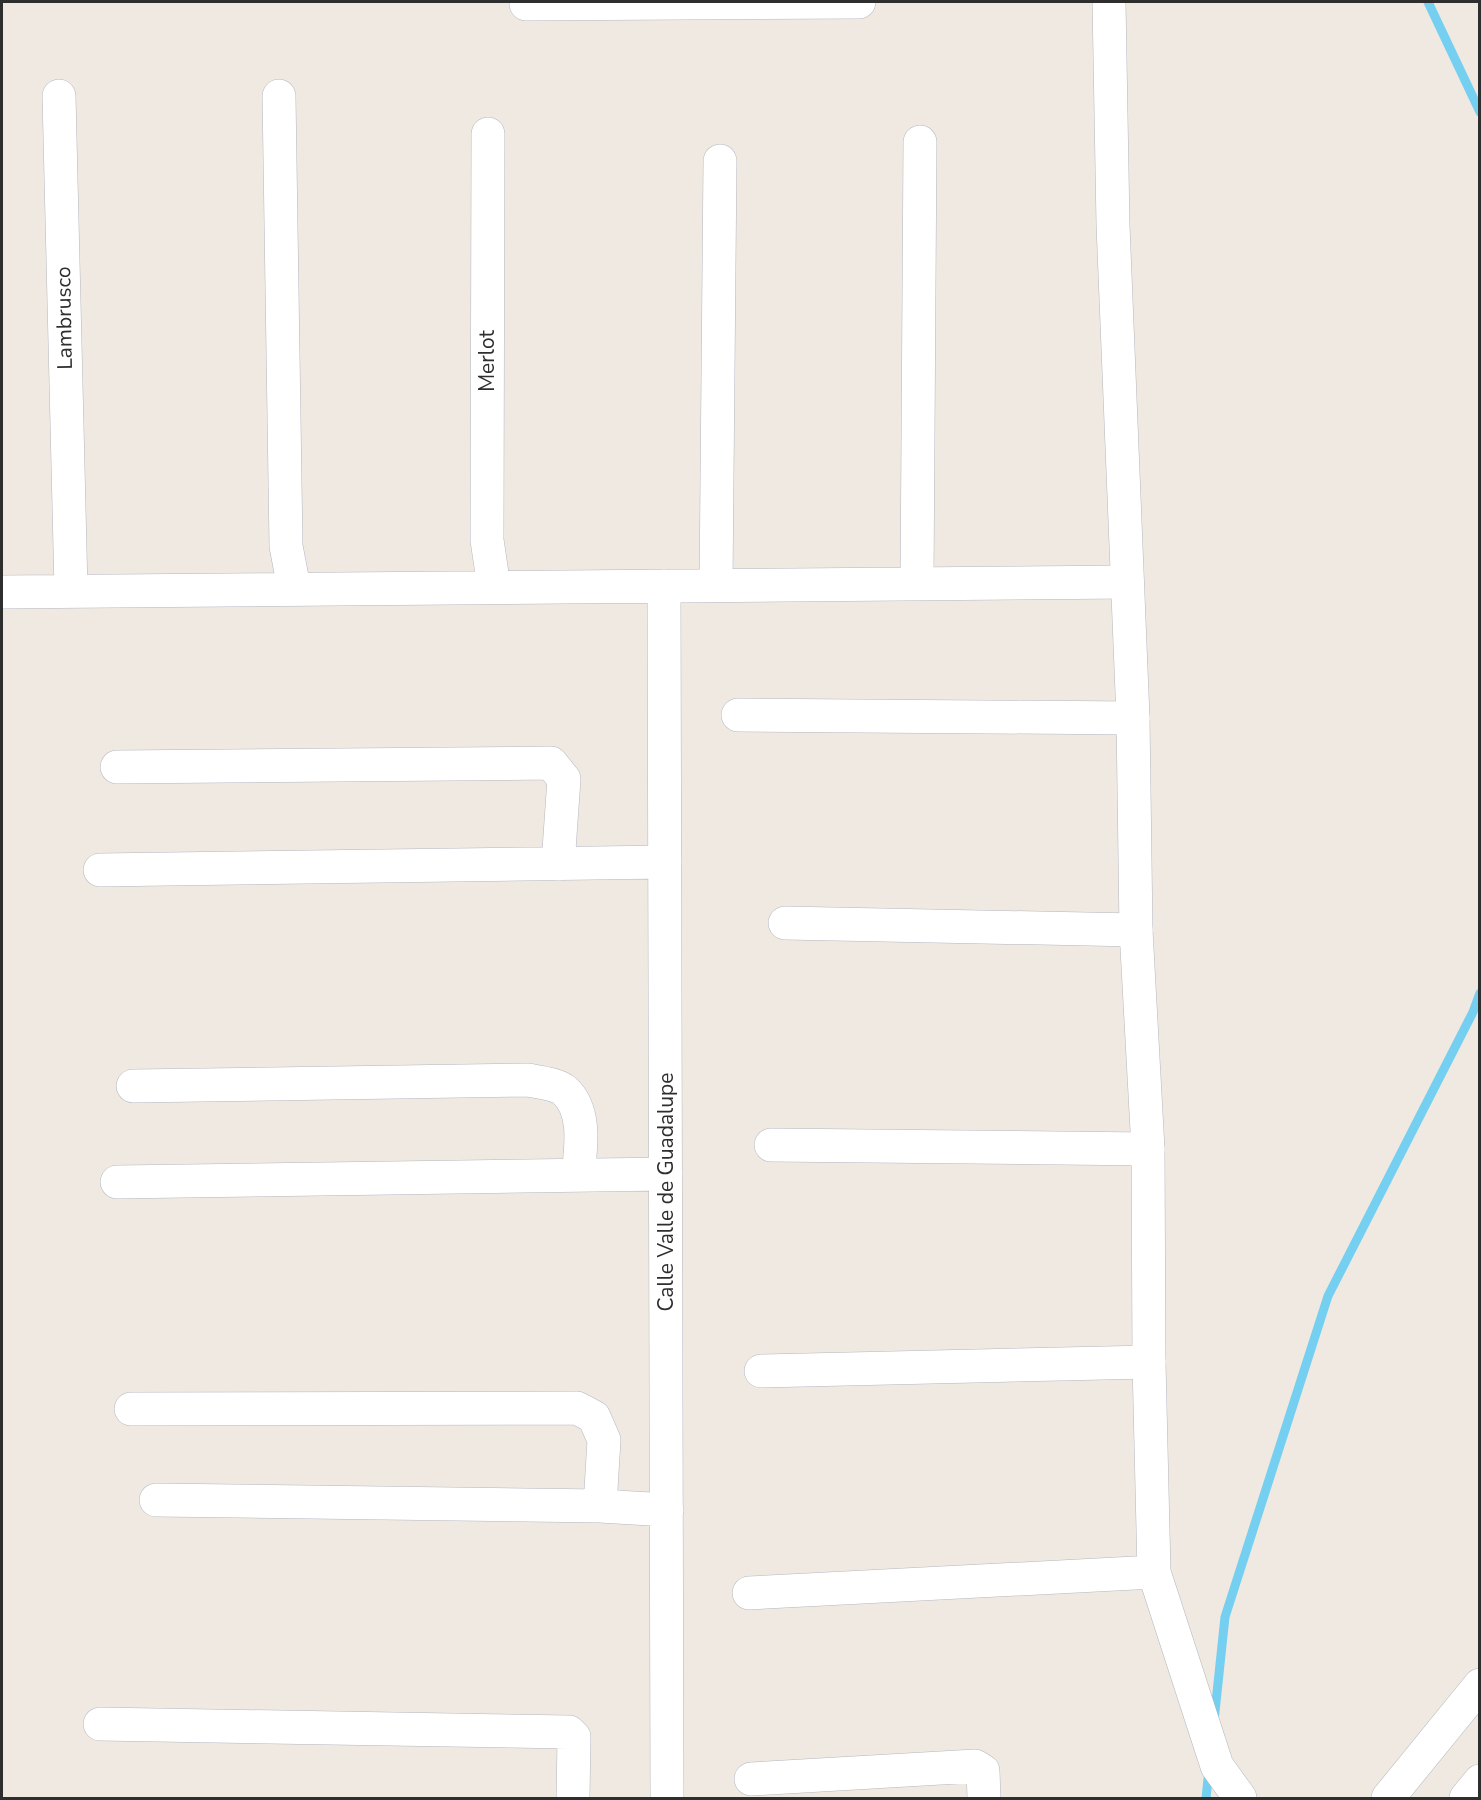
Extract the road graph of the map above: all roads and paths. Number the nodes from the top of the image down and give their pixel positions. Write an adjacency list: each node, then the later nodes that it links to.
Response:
1 (859, 2): 3 (street)
2 (1109, 2): 9 (street)
3 (526, 4)
4 (59, 96): 15 (street, Lambrusco)
5 (279, 96): 14 (street)
6 (488, 134): 13 (street, Merlot)
7 (920, 142): 10 (street)
8 (720, 161): 11 (street)
9 (1127, 582): 10 (street); 18 (street)
10 (917, 584): 11 (street)
11 (716, 585): 12 (street)
12 (664, 586): 13 (street); 20 (street, Calle Valle de Guadalupe)
13 (494, 587): 14 (street)
14 (294, 588): 15 (street)
15 (71, 590): 16 (street)
16 (2, 592)
17 (738, 716): 18 (street)
18 (1133, 718): 24 (street)
19 (117, 767): 21 (street)
20 (665, 862): 21 (street); 28 (street, Calle Valle de Guadalupe)
21 (558, 864): 22 (street)
22 (100, 870)
23 (785, 923): 24 (street)
24 (1136, 930): 27 (street)
25 (133, 1086): 29 (street)
26 (771, 1145): 27 (street)
27 (1148, 1149): 31 (street)
28 (666, 1174): 29 (street); 36 (street, Calle Valle de Guadalupe)
29 (578, 1175): 30 (street)
30 (117, 1182)
31 (1149, 1362): 32 (street); 37 (street)
32 (761, 1371)
33 (131, 1409): 35 (street)
34 (156, 1500): 35 (street)
35 (600, 1506): 36 (street)
36 (666, 1510): 44 (street, Calle Valle de Guadalupe)
37 (1154, 1572): 38 (street); 46 (street)
38 (749, 1593)
39 (1479, 1685): 47 (street)
40 (100, 1724): 43 (street)
41 (751, 1779): 45 (street)
42 (1479, 1781): 48 (street)
43 (573, 1798)
44 (667, 1798)
45 (984, 1798)
46 (1240, 1798)
47 (1388, 1798)
48 (1466, 1798)

